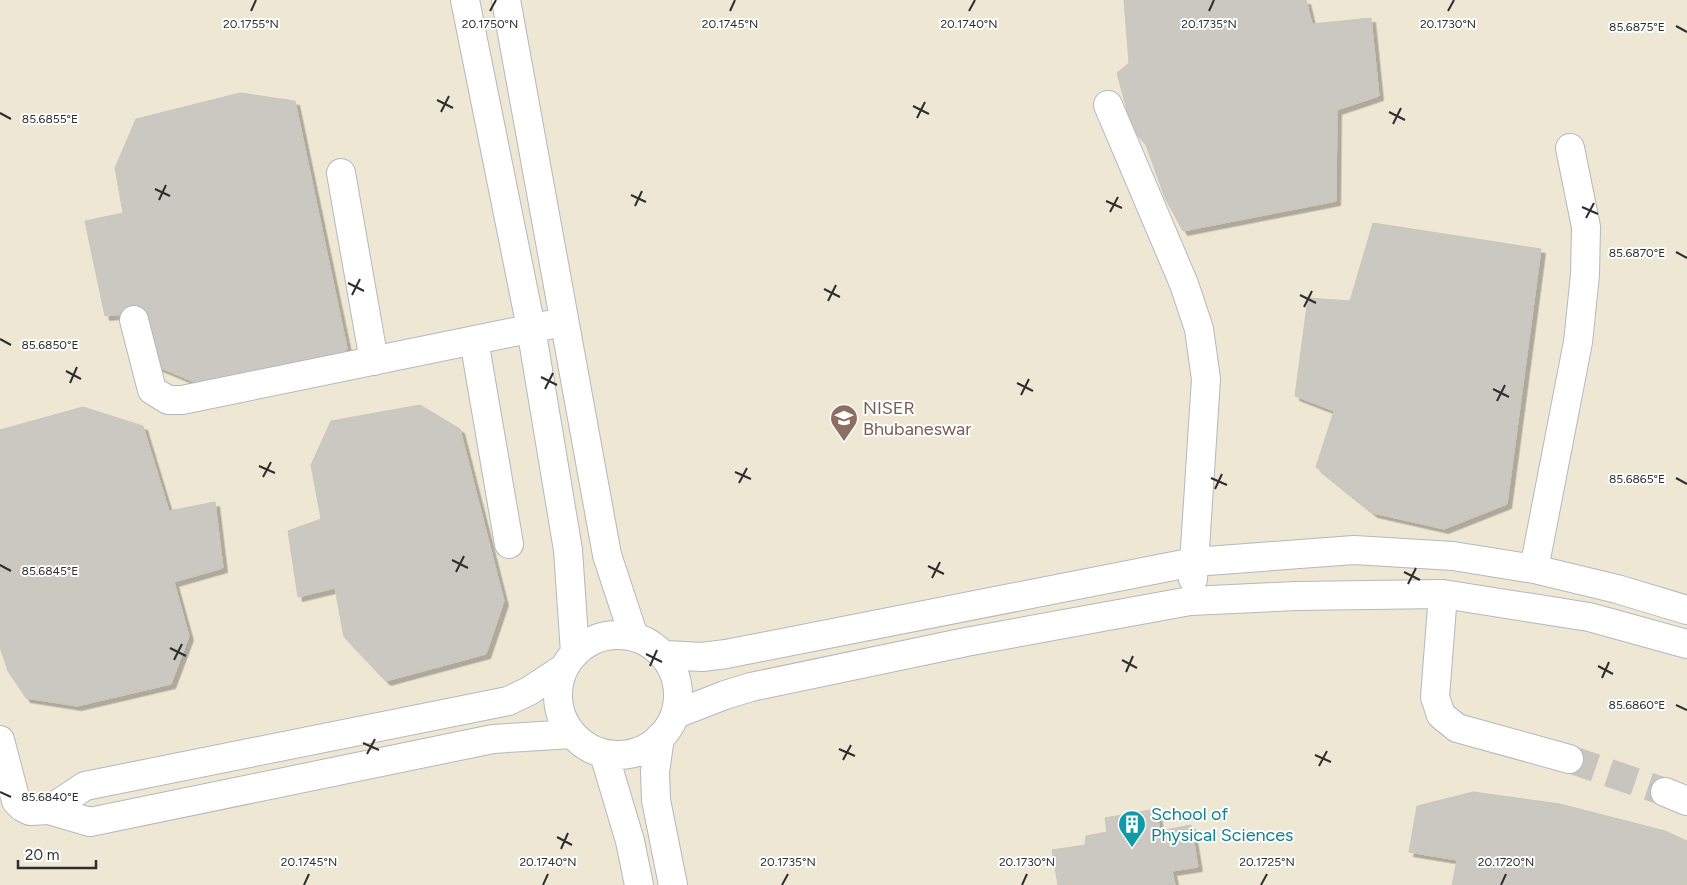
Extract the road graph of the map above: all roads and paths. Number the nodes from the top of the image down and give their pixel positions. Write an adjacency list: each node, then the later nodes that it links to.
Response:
1 (465, 0): 8 (lane)
2 (506, 0): 7 (lane)
3 (1108, 104): 12 (lane)
4 (1570, 148): 13 (lane)
5 (341, 173): 10 (lane)
6 (134, 320): 10 (lane)
7 (564, 322): 8 (lane); 17 (lane)
8 (531, 328): 9 (lane); 20 (lane)
9 (474, 340): 10 (lane); 11 (lane)
10 (374, 361)
11 (509, 544)
12 (1194, 562): 13 (lane); 15 (lane); 19 (lane)
13 (1534, 569): 16 (lane)
14 (1443, 594): 15 (lane); 18 (lane); 26 (lane)
15 (1190, 601): 21 (lane)
16 (1687, 610)
17 (634, 637): 19 (lane); 20 (lane)
18 (1687, 644)
19 (666, 655): 21 (lane)
20 (569, 661): 22 (lane); 27 (lane)
21 (676, 714): 23 (lane)
22 (572, 734): 25 (lane); 27 (lane)
23 (660, 738): 25 (lane); 29 (lane)
24 (0, 740): 27 (lane)
25 (604, 754): 28 (lane)
26 (1570, 759)
27 (49, 810)
28 (639, 885)
29 (673, 885)

